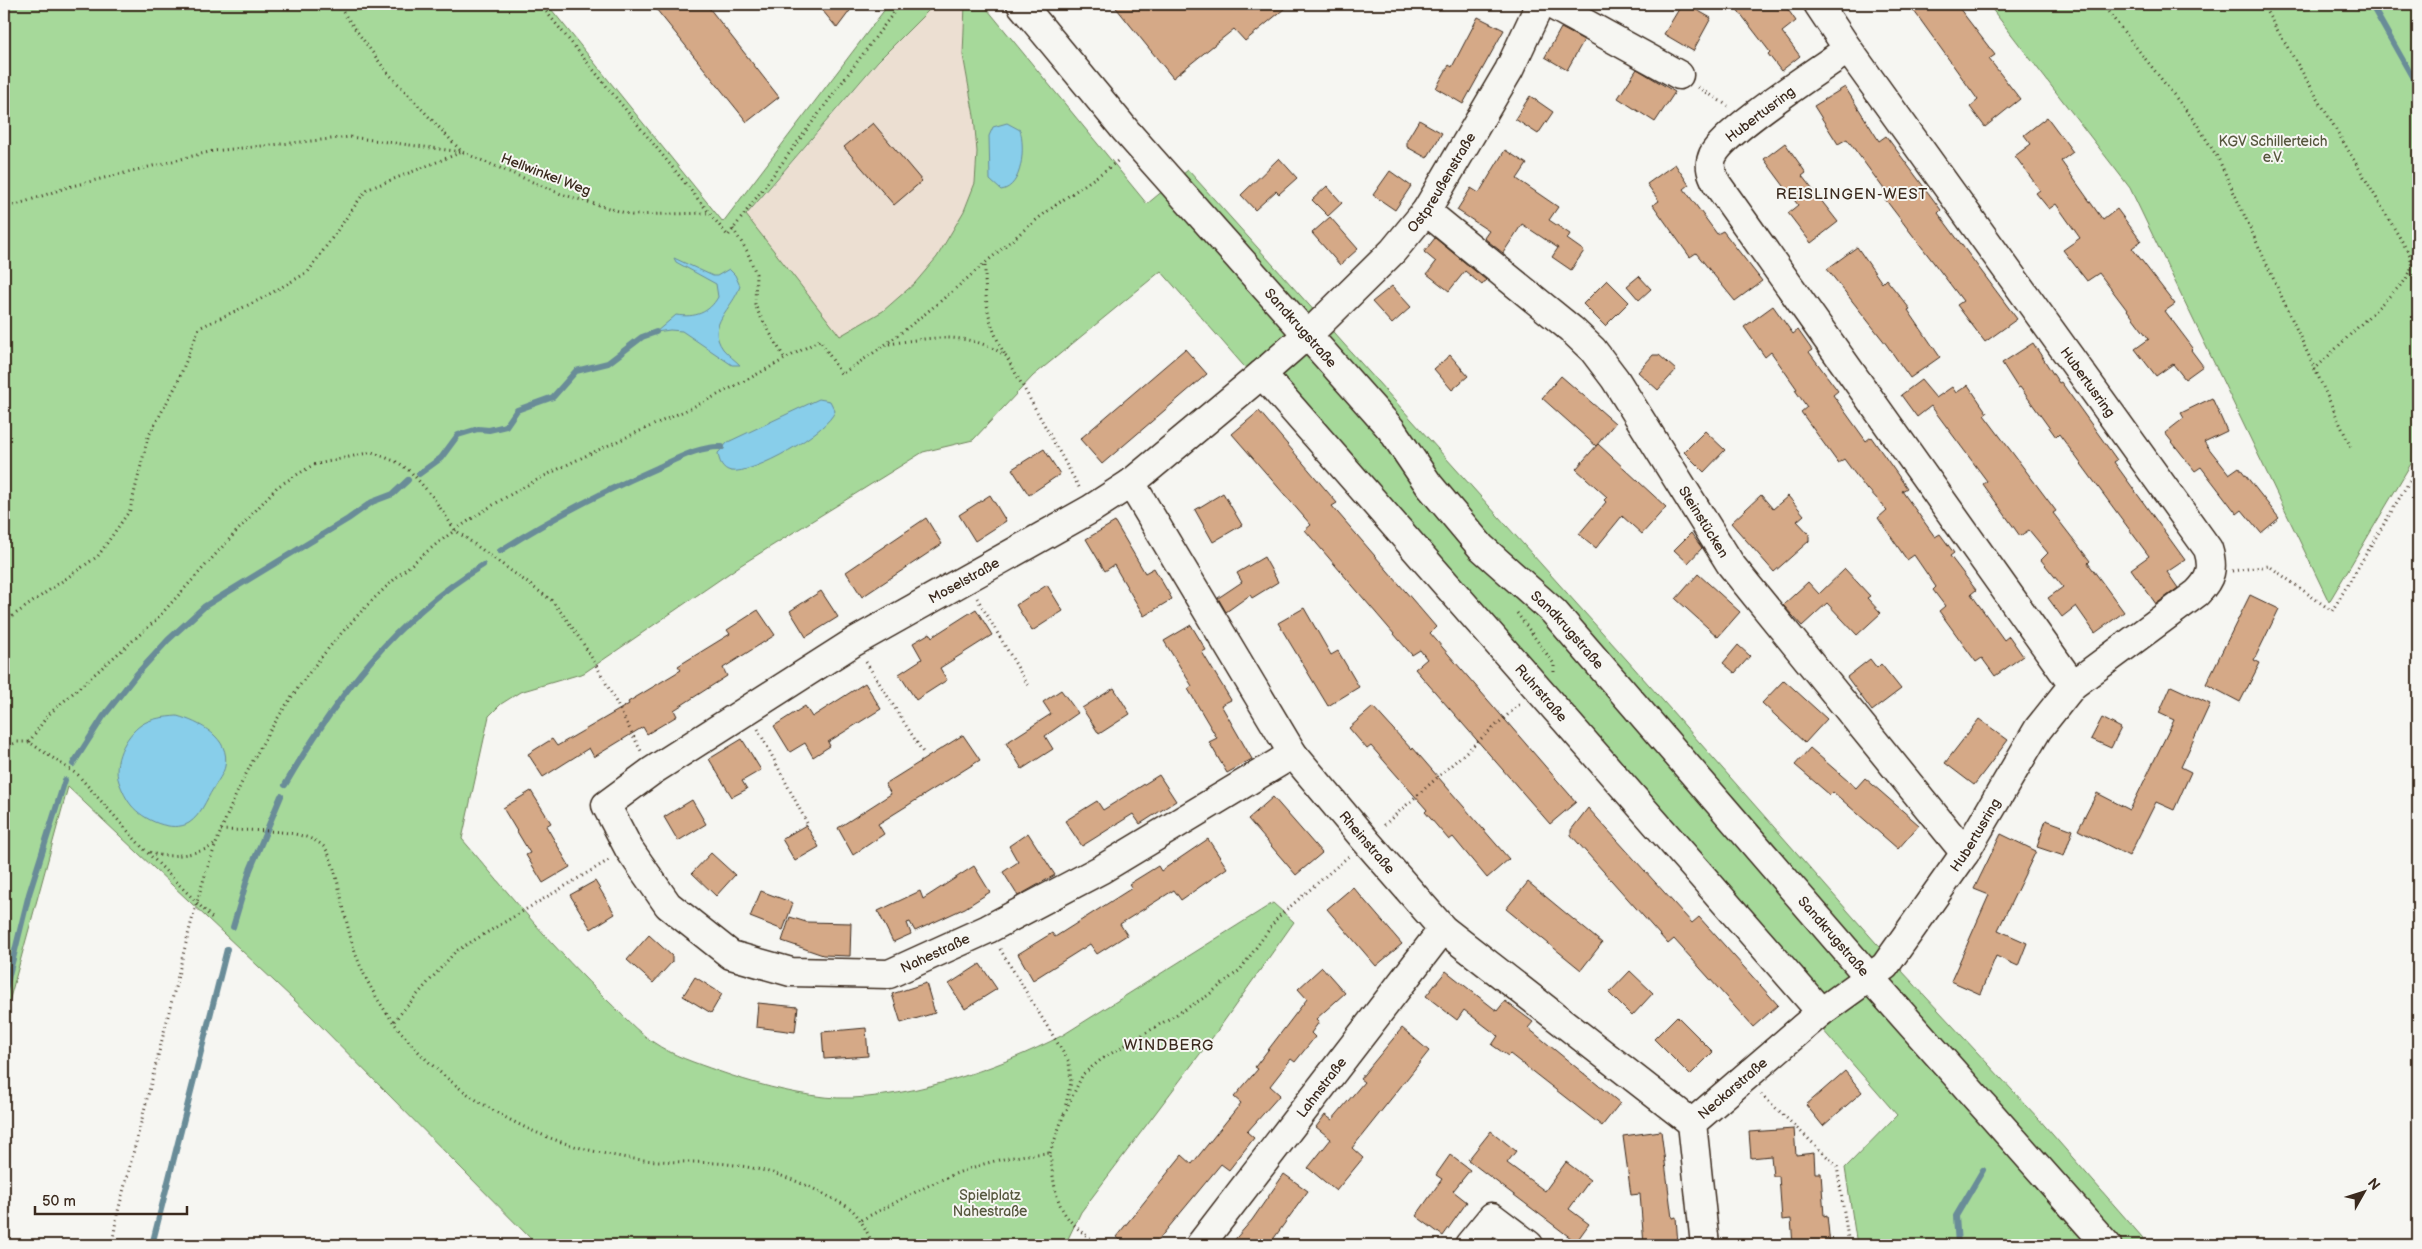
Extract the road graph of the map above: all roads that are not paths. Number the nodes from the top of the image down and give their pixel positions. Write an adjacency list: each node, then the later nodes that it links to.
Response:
1 (1540, 4): 7 (street, Ostpreußenstraße)
2 (1550, 4): 6 (street)
3 (1818, 4): 5 (street, Hubertusring)
4 (1025, 10): 8 (street, Sandkrugstraße)
5 (1848, 49): 11 (street, Hubertusring); 11 (street, Hubertusring)
6 (1679, 75)
7 (1426, 211): 8 (street, Ostpreußenstraße); 14 (street, Steinstücken)
8 (1307, 335): 9 (street, Moselstraße); 16 (street, Sandkrugstraße)
9 (1262, 374): 10 (street, Moselstraße); 17 (street, Ruhrstraße)
10 (1131, 484): 12 (street, Rheinstraße); 13 (street, Moselstraße)
11 (2073, 685): 14 (street, Hubertusring)
12 (1293, 754): 13 (street, Nahestraße); 15 (street, Rheinstraße)
13 (606, 805)
14 (1965, 853): 16 (street, Hubertusring)
15 (1443, 929): 18 (street, Rheinstraße); 19 (street, Lahnstraße)
16 (1869, 977): 17 (street, Neckarstraße); 23 (street, Sandkrugstraße)
17 (1821, 1012): 18 (street, Neckarstraße)
18 (1692, 1123): 22 (street, Neckarstraße)
19 (1200, 1245)
20 (1469, 1245): 21 (street)
21 (1529, 1245)
22 (1705, 1245)
23 (2107, 1245)

